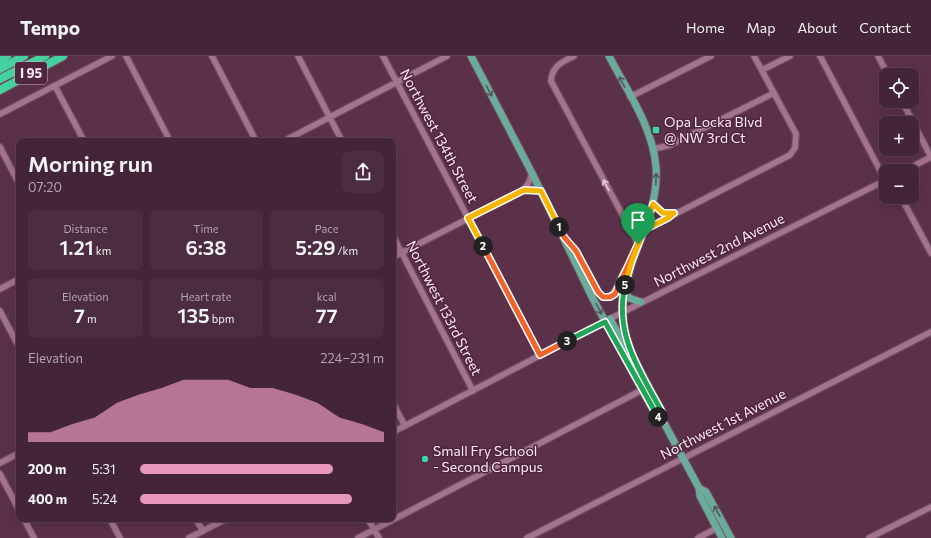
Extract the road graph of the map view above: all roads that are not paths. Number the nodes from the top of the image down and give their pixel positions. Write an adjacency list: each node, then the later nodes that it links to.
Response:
1 (8, 56): 19 (highway, I 95)
2 (24, 56): 21 (highway)
3 (45, 56): 23 (highway)
4 (63, 56): 26 (highway, I 95)
5 (112, 56): 25 (street)
6 (126, 56): 33 (street)
7 (212, 56): 34 (street)
8 (298, 56): 31 (street)
9 (383, 56): 24 (street, Northwest 134th Street)
10 (447, 56): 24 (street)
11 (471, 56): 42 (main road, one-way to 42)
12 (574, 56): 54 (street, one-way to 12)
13 (609, 56): 28 (main road, one-way to 13)
14 (711, 56): 28 (street)
15 (754, 56): 22 (street)
16 (790, 56): 22 (street)
17 (820, 56): 41 (street)
18 (878, 56): 20 (street)
19 (0, 60)
20 (884, 68)
21 (0, 69)
22 (762, 70): 27 (street)
23 (0, 79)
24 (397, 83): 31 (street); 50 (street, Northwest 134th Street)
25 (55, 86): 30 (street); 32 (street)
26 (0, 90)
27 (774, 93): 38 (street); 49 (street)
28 (630, 97): 38 (main road)
29 (906, 108): 39 (street)
30 (0, 114)
31 (330, 117): 35 (street); 36 (street)
32 (82, 138)
33 (168, 138)
34 (254, 138)
35 (290, 138)
36 (340, 138)
37 (0, 147): 43 (street)
38 (654, 149): 47 (main road, one-way to 38)
39 (931, 157): 40 (street)
40 (918, 164)
41 (879, 168)
42 (532, 173): 45 (street); 46 (main road)
43 (16, 178)
44 (879, 183): 62 (street, Northwest 2nd Avenue)
45 (524, 190): 46 (street); 50 (street)
46 (541, 191): 52 (main road)
47 (653, 204): 49 (street); 51 (main road)
48 (905, 204): 56 (street)
49 (674, 213): 51 (street)
50 (468, 218): 55 (street); 69 (street, Northwest 134th Street)
51 (644, 230): 54 (main road)
52 (564, 237): 58 (main road); 65 (main road, one-way to 65)
53 (396, 241): 55 (street, Northwest 133rd Street)
54 (638, 244): 58 (main road)
55 (402, 252): 57 (street); 71 (street, Northwest 133rd Street)
56 (931, 253)
57 (396, 255)
58 (631, 263): 60 (main road)
59 (16, 281): 61 (street)
60 (624, 287): 62 (main road); 64 (main road)
61 (0, 289)
62 (641, 302): 64 (street, Northwest 2nd Avenue)
63 (0, 311): 67 (street)
64 (622, 312): 65 (street, Northwest 2nd Avenue); 68 (main road)
65 (607, 321): 68 (main road); 69 (street, Northwest 2nd Avenue); 70 (main road)
66 (931, 332): 77 (street, Northwest 1st Avenue)
67 (16, 340)
68 (632, 354): 73 (main road)
69 (540, 355): 71 (street, Northwest 2nd Avenue)
70 (642, 390): 73 (main road); 83 (street)
71 (473, 391): 74 (street, Northwest 2nd Avenue)
72 (396, 409): 74 (street)
73 (663, 421): 77 (main road)
74 (405, 426): 75 (street, Northwest 2nd Avenue)
75 (396, 430)
76 (16, 455): 78 (street)
77 (682, 458): 80 (main road); 98 (street, Northwest 1st Avenue)
78 (0, 463)
79 (0, 474): 81 (street)
80 (699, 488): 90 (main road); 102 (main road, one-way to 80)
81 (16, 504)
82 (931, 506): 103 (street)
83 (396, 519)
84 (26, 522): 93 (street)
85 (112, 522): 94 (street)
86 (198, 522): 92 (street)
87 (220, 522): 92 (street)
88 (370, 522): 91 (street)
89 (389, 522): 91 (street)
90 (717, 528): 99 (street); 100 (main road); 101 (main road)
91 (374, 530): 96 (street); 97 (street)
92 (203, 531): 95 (street)
93 (34, 538)
94 (120, 538)
95 (189, 538)
96 (358, 538)
97 (379, 538)
98 (528, 538)
99 (698, 538)
100 (722, 538)
101 (727, 538)
102 (731, 538)
103 (869, 538)

